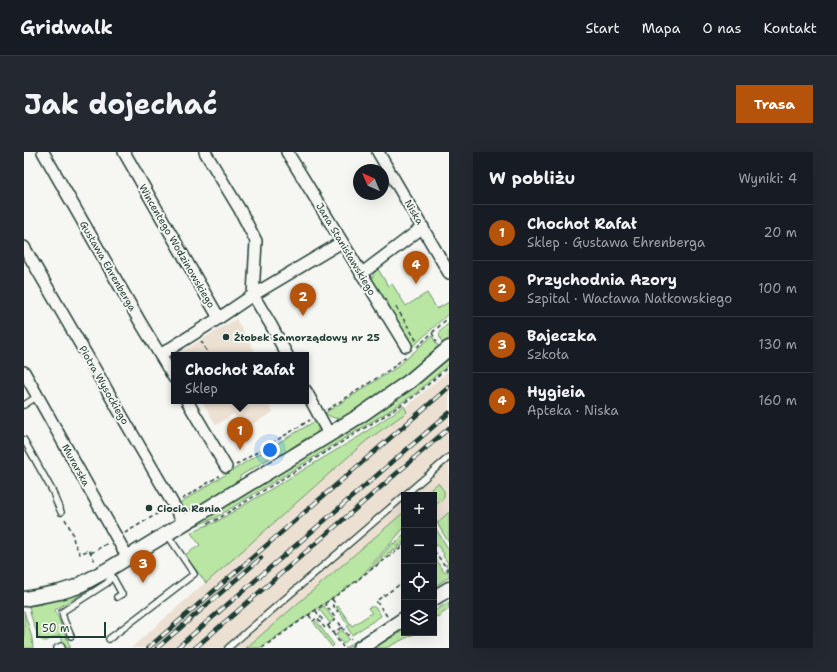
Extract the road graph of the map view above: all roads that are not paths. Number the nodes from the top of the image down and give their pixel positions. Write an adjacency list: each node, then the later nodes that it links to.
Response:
1 (44, 152): 16 (street, Gustawa Ehrenberga)
2 (124, 152): 12 (street, Wincentego Wodzinowskiego)
3 (205, 152): 11 (street)
4 (287, 152): 7 (street, Jana Stanisławskiego)
5 (378, 152): 6 (street, Niska)
6 (423, 227): 9 (street, Niska); 10 (street)
7 (342, 242): 10 (street, Jana Stanisławskiego); 11 (street, Wincentego Wodzinowskiego)
8 (24, 247): 30 (street, Piotra Wysockiego)
9 (449, 273)
10 (362, 274): 14 (street, Jana Stanisławskiego)
11 (254, 295): 12 (street, Wincentego Wodzinowskiego); 15 (street)
12 (219, 318): 16 (street)
13 (449, 348): 23 (street)
14 (409, 351)
15 (285, 352)
16 (160, 355): 18 (street, Gustawa Ehrenberga)
17 (24, 372): 19 (street, Murarska)
18 (171, 373)
19 (38, 396): 22 (lane); 32 (street, Murarska)
20 (309, 397): 23 (street)
21 (189, 404): 26 (street)
22 (24, 405)
23 (329, 434): 30 (street)
24 (24, 440): 29 (lane)
25 (449, 457): 27 (lane)
26 (228, 469)
27 (408, 492)
28 (401, 498): 44 (lane)
29 (61, 512)
30 (184, 523): 31 (street)
31 (166, 534): 32 (street); 40 (lane)
32 (128, 558): 33 (street)
33 (107, 571): 36 (lane); 37 (street); 39 (lane)
34 (449, 589): 35 (street)
35 (437, 596)
36 (117, 597)
37 (24, 599)
38 (401, 621): 41 (street)
39 (71, 636)
40 (109, 639)
41 (356, 644)
42 (57, 648): 43 (lane)
43 (62, 648)
44 (228, 648)

